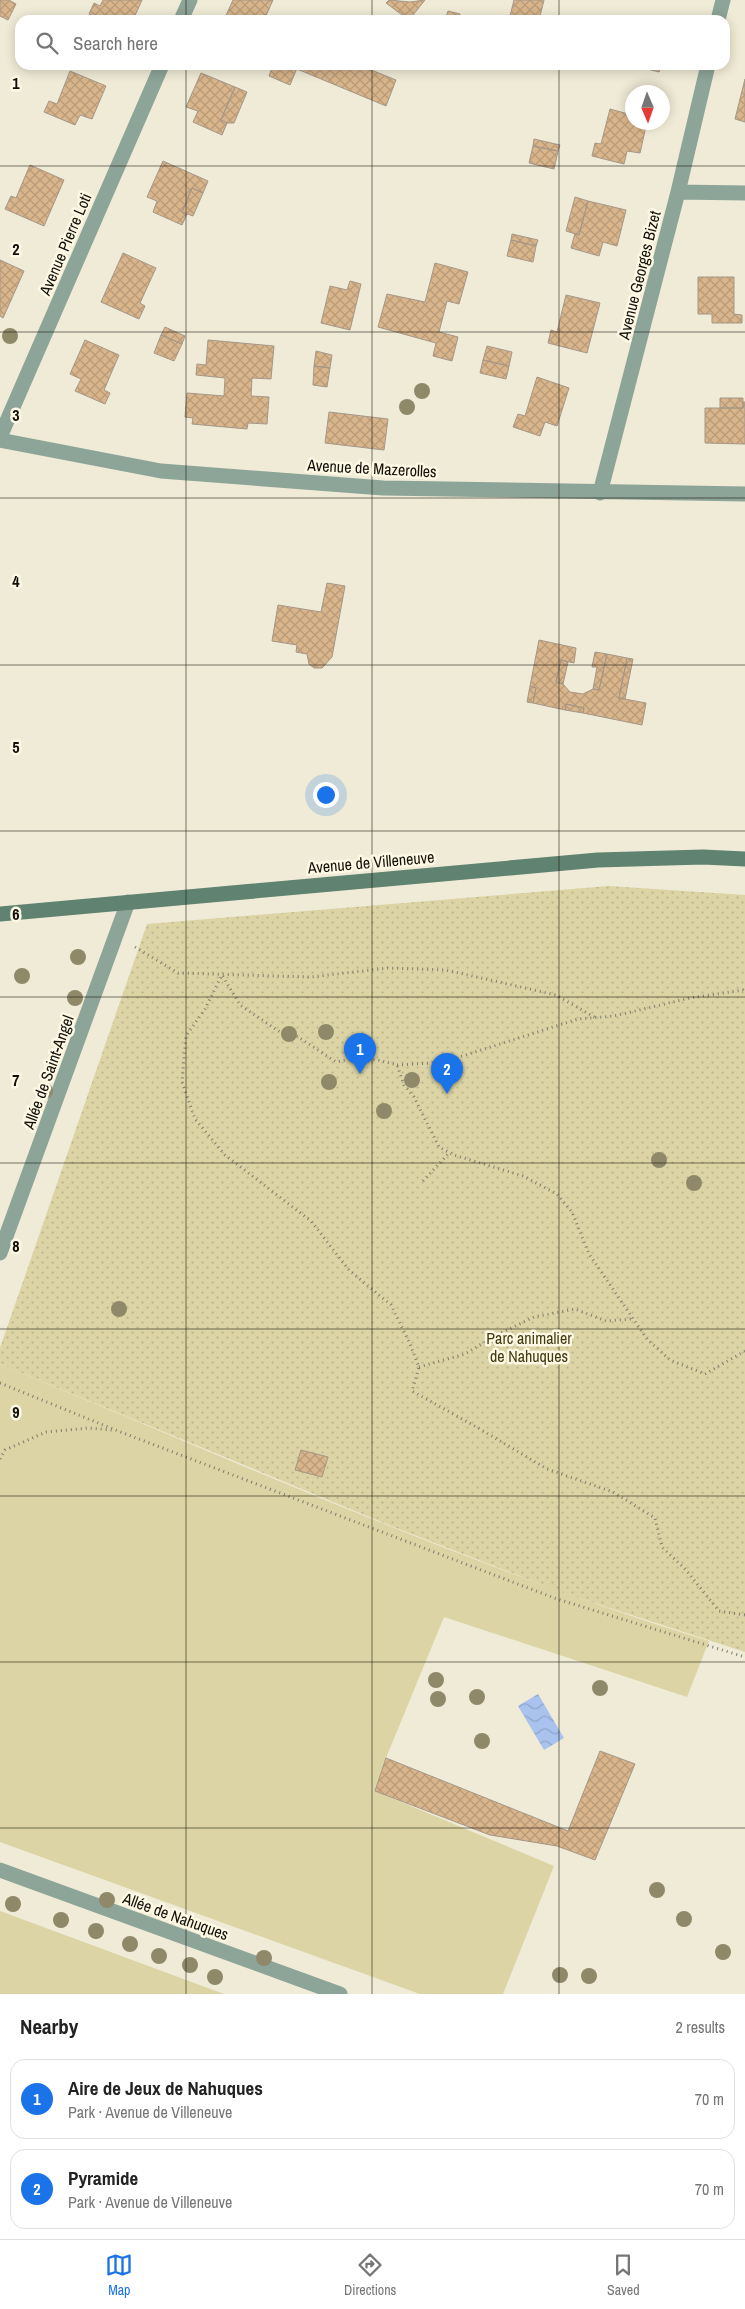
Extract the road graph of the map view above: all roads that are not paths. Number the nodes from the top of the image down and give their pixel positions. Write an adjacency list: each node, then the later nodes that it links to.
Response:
1 (190, 0): 3 (street)
2 (723, 0): 4 (street)
3 (183, 15)
4 (719, 15)
5 (160, 70): 9 (street, Avenue Pierre Loti)
6 (707, 70): 7 (street, Avenue Georges Bizet)
7 (678, 192): 8 (street); 10 (street, Avenue Georges Bizet)
8 (745, 193)
9 (0, 439): 10 (street, Avenue de Mazerolles)
10 (600, 493): 11 (street, Avenue de Mazerolles)
11 (745, 494)
12 (745, 859): 13 (main road, Avenue de Villeneuve)
13 (128, 902): 14 (main road, Avenue de Villeneuve); 15 (street, Allée de Saint-Angel)
14 (0, 914)
15 (0, 1253)
16 (0, 1870): 17 (street, Allée de Nahuques)
17 (340, 1994)

